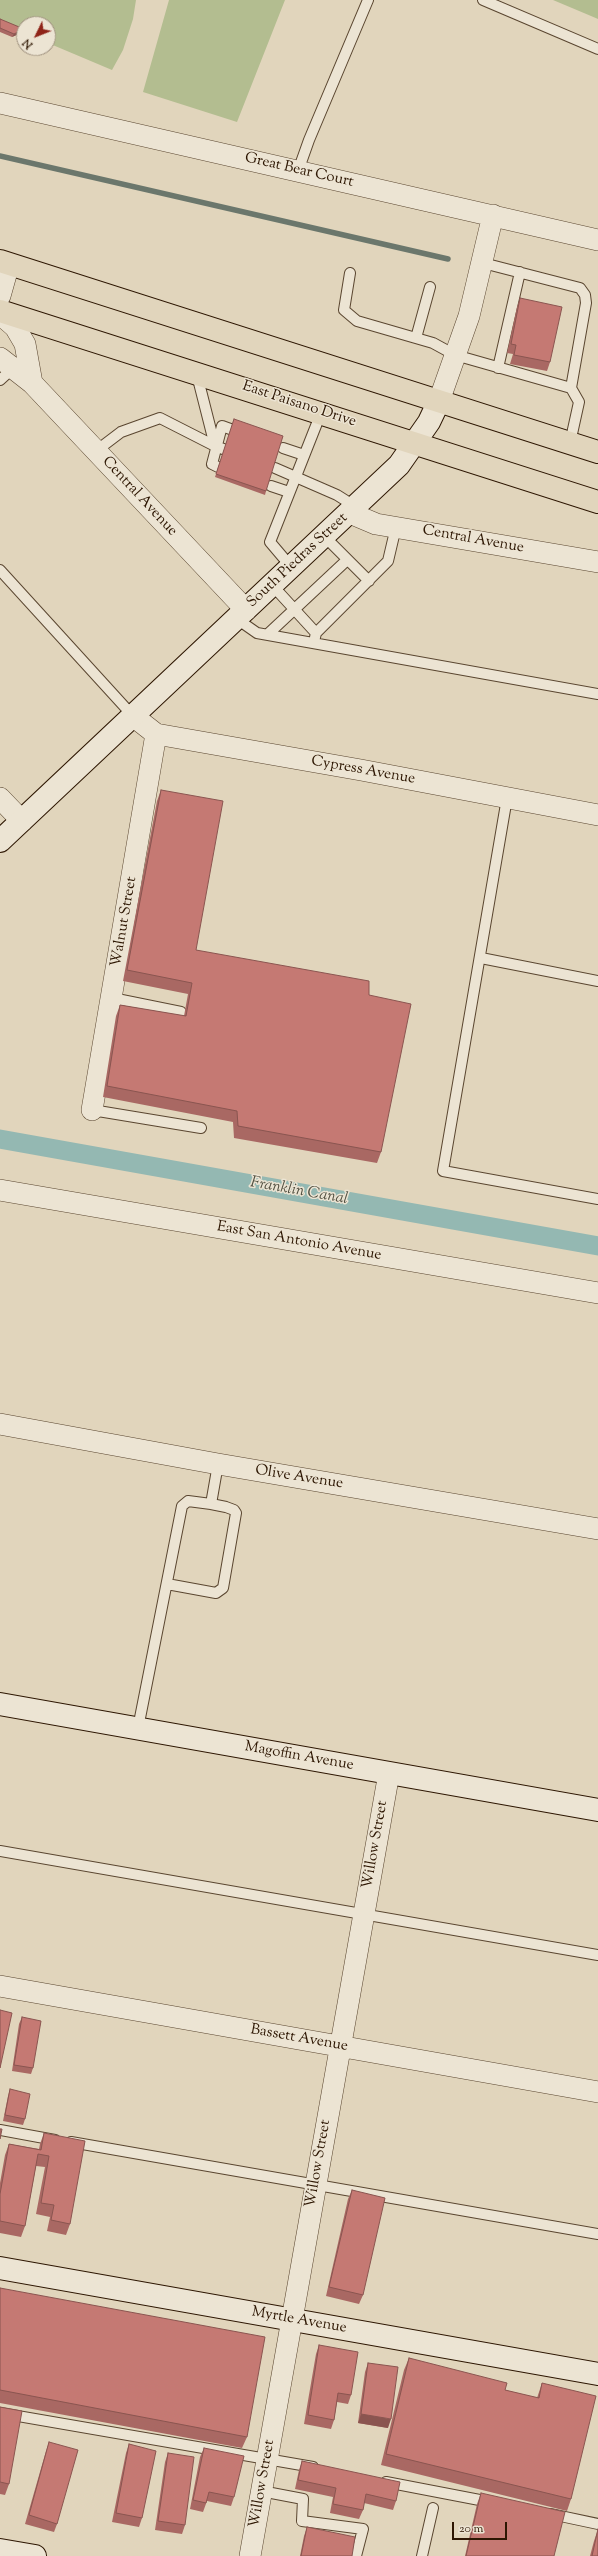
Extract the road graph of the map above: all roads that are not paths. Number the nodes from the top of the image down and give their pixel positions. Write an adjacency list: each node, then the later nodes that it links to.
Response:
1 (368, 0): 5 (lane)
2 (483, 0): 3 (lane)
3 (598, 49)
4 (0, 103): 5 (street, Great Bear Court)
5 (298, 171): 6 (street, Great Bear Court)
6 (493, 216): 7 (street, Great Bear Court); 9 (street, South Piedras Street)
7 (598, 240)
8 (5, 263): 13 (street); 22 (main road)
9 (483, 263): 10 (lane); 16 (street, South Piedras Street)
10 (520, 272): 17 (lane); 21 (lane)
11 (350, 273): 15 (lane)
12 (430, 288): 15 (lane)
13 (0, 296)
14 (0, 312): 19 (main road, East Paisano Drive); 20 (street)
15 (416, 338): 16 (lane)
16 (455, 355): 17 (lane); 22 (street, South Piedras Street)
17 (498, 368): 21 (lane)
18 (4, 369): 20 (street, Central Avenue)
19 (196, 373): 23 (main road, East Paisano Drive); 27 (lane)
20 (32, 383): 30 (street, Central Avenue)
21 (570, 388): 25 (lane)
22 (439, 401): 25 (main road); 26 (street, South Piedras Street)
23 (321, 413): 26 (main road, East Paisano Drive); 32 (lane)
24 (233, 430): 27 (lane)
25 (570, 443): 31 (main road)
26 (415, 444): 38 (main road, East Paisano Drive); 39 (street, South Piedras Street)
27 (215, 446): 29 (lane); 30 (lane); 33 (lane)
28 (283, 448): 32 (lane)
29 (226, 450)
30 (96, 451): 49 (street, Central Avenue)
31 (598, 452)
32 (304, 455): 35 (lane)
33 (220, 468)
34 (275, 468): 35 (lane)
35 (296, 475): 37 (lane); 39 (lane)
36 (271, 486): 37 (lane)
37 (289, 492): 44 (lane)
38 (598, 502)
39 (353, 510): 40 (street, Central Avenue); 41 (street, South Piedras Street)
40 (396, 527): 43 (street, Central Avenue); 46 (lane)
41 (325, 536): 42 (lane); 44 (street, South Piedras Street)
42 (347, 560): 46 (lane); 48 (lane)
43 (598, 562)
44 (292, 568): 47 (street, South Piedras Street)
45 (0, 570): 53 (lane)
46 (369, 581): 51 (lane)
47 (273, 586): 48 (lane); 49 (street, South Piedras Street)
48 (294, 610): 50 (lane); 51 (lane)
49 (242, 615): 50 (lane); 53 (street, South Piedras Street)
50 (268, 634): 51 (lane)
51 (315, 637): 52 (lane)
52 (598, 694)
53 (133, 716): 54 (street, Cypress Avenue); 58 (street, South Piedras Street)
54 (156, 734): 56 (street, Cypress Avenue); 62 (street, Walnut Street)
55 (0, 798): 58 (street)
56 (508, 798): 57 (street, Cypress Avenue); 60 (lane)
57 (598, 815)
58 (22, 821): 59 (street, South Piedras Street)
59 (0, 840)
60 (481, 958): 61 (lane); 67 (lane)
61 (598, 981)
62 (112, 998): 63 (lane); 64 (street, Walnut Street)
63 (181, 1012)
64 (92, 1110): 65 (lane)
65 (201, 1128)
66 (0, 1190): 68 (street, East San Antonio Avenue)
67 (598, 1199)
68 (598, 1293)
69 (0, 1424): 70 (street, Olive Avenue)
70 (218, 1464): 71 (lane); 72 (street, Olive Avenue)
71 (211, 1504): 73 (lane); 73 (lane)
72 (598, 1529)
73 (167, 1584): 75 (lane)
74 (0, 1705): 75 (street, Magoffin Avenue)
75 (138, 1728): 76 (street, Magoffin Avenue)
76 (388, 1773): 77 (street, Magoffin Avenue); 79 (street, Willow Street)
77 (598, 1810)
78 (0, 1850): 79 (lane)
79 (364, 1913): 80 (lane); 82 (street, Willow Street)
80 (598, 1955)
81 (0, 1986): 82 (street, Bassett Avenue)
82 (340, 2046): 83 (street, Bassett Avenue); 85 (street, Willow Street)
83 (598, 2092)
84 (0, 2130): 85 (lane)
85 (316, 2186): 86 (lane); 88 (street, Willow Street)
86 (598, 2234)
87 (0, 2268): 88 (street, Myrtle Avenue)
88 (292, 2319): 89 (street, Myrtle Avenue); 91 (street, Willow Street)
89 (598, 2374)
90 (0, 2413): 91 (lane)
91 (267, 2458): 92 (lane); 94 (street, Willow Street)
92 (321, 2469)
93 (375, 2480): 95 (lane)
94 (261, 2491): 101 (street, Willow Street); 102 (lane)
95 (498, 2504)
96 (433, 2508): 103 (lane)
97 (544, 2513): 98 (lane)
98 (598, 2524)
99 (0, 2550): 100 (street)
100 (36, 2556)
101 (250, 2556)
102 (356, 2556)
103 (422, 2556)

